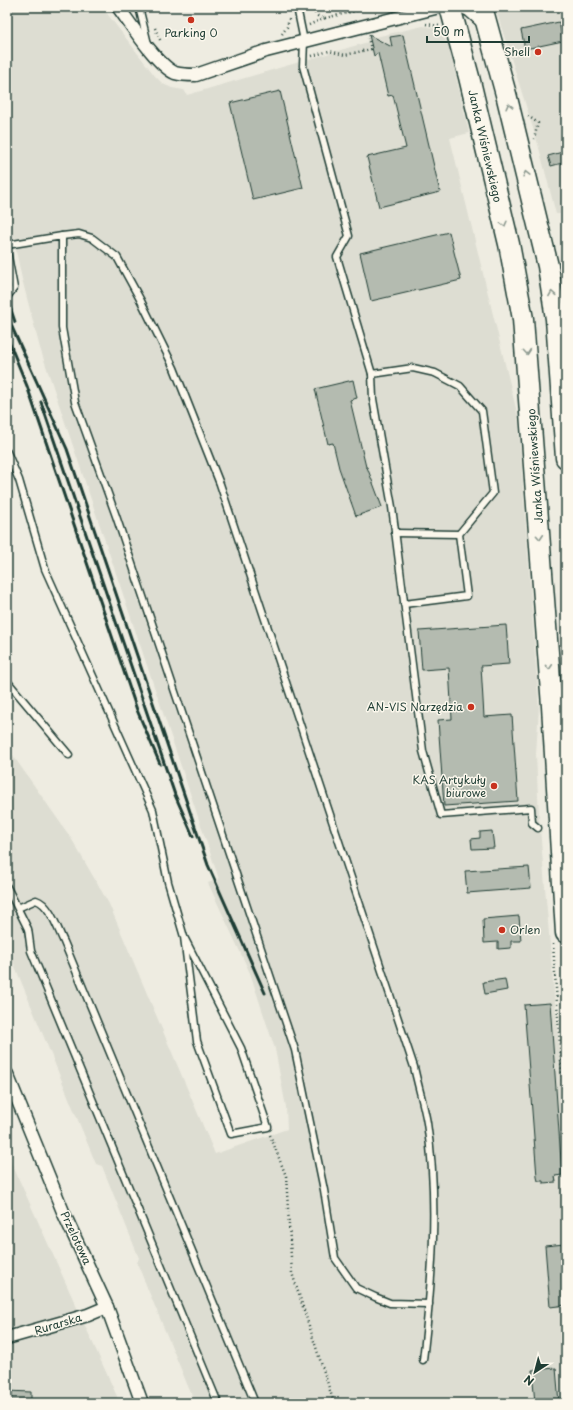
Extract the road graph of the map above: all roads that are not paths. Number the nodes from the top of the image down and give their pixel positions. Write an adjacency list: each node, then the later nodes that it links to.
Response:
1 (118, 7): 10 (street)
2 (139, 7): 10 (lane)
3 (297, 7): 9 (lane)
4 (439, 7): 9 (street)
5 (450, 7): 26 (highway, Janka Wiśniewskiego, one-way to 26)
6 (462, 7): 8 (street)
7 (482, 7): 8 (highway)
8 (488, 28): 17 (highway, one-way to 8)
9 (304, 41): 10 (street); 15 (lane)
10 (149, 47)
11 (62, 236): 12 (lane); 29 (lane); 29 (lane)
12 (7, 245)
13 (7, 251): 14 (lane)
14 (7, 296)
15 (372, 374): 18 (lane); 19 (lane)
16 (7, 452): 27 (lane)
17 (566, 458)
18 (395, 533): 19 (lane); 20 (lane)
19 (459, 534): 20 (lane)
20 (404, 604): 23 (lane)
21 (7, 681): 22 (lane)
22 (69, 755)
23 (538, 828)
24 (7, 887): 25 (lane)
25 (18, 908): 34 (lane); 35 (lane)
26 (566, 932)
27 (184, 937): 27 (lane)
28 (7, 1074): 30 (street, Przelotowa)
29 (429, 1304): 32 (lane)
30 (107, 1307): 31 (street, Rurarska); 33 (street, Przelotowa)
31 (7, 1338)
32 (423, 1360)
33 (142, 1403)
34 (218, 1403)
35 (255, 1403)

